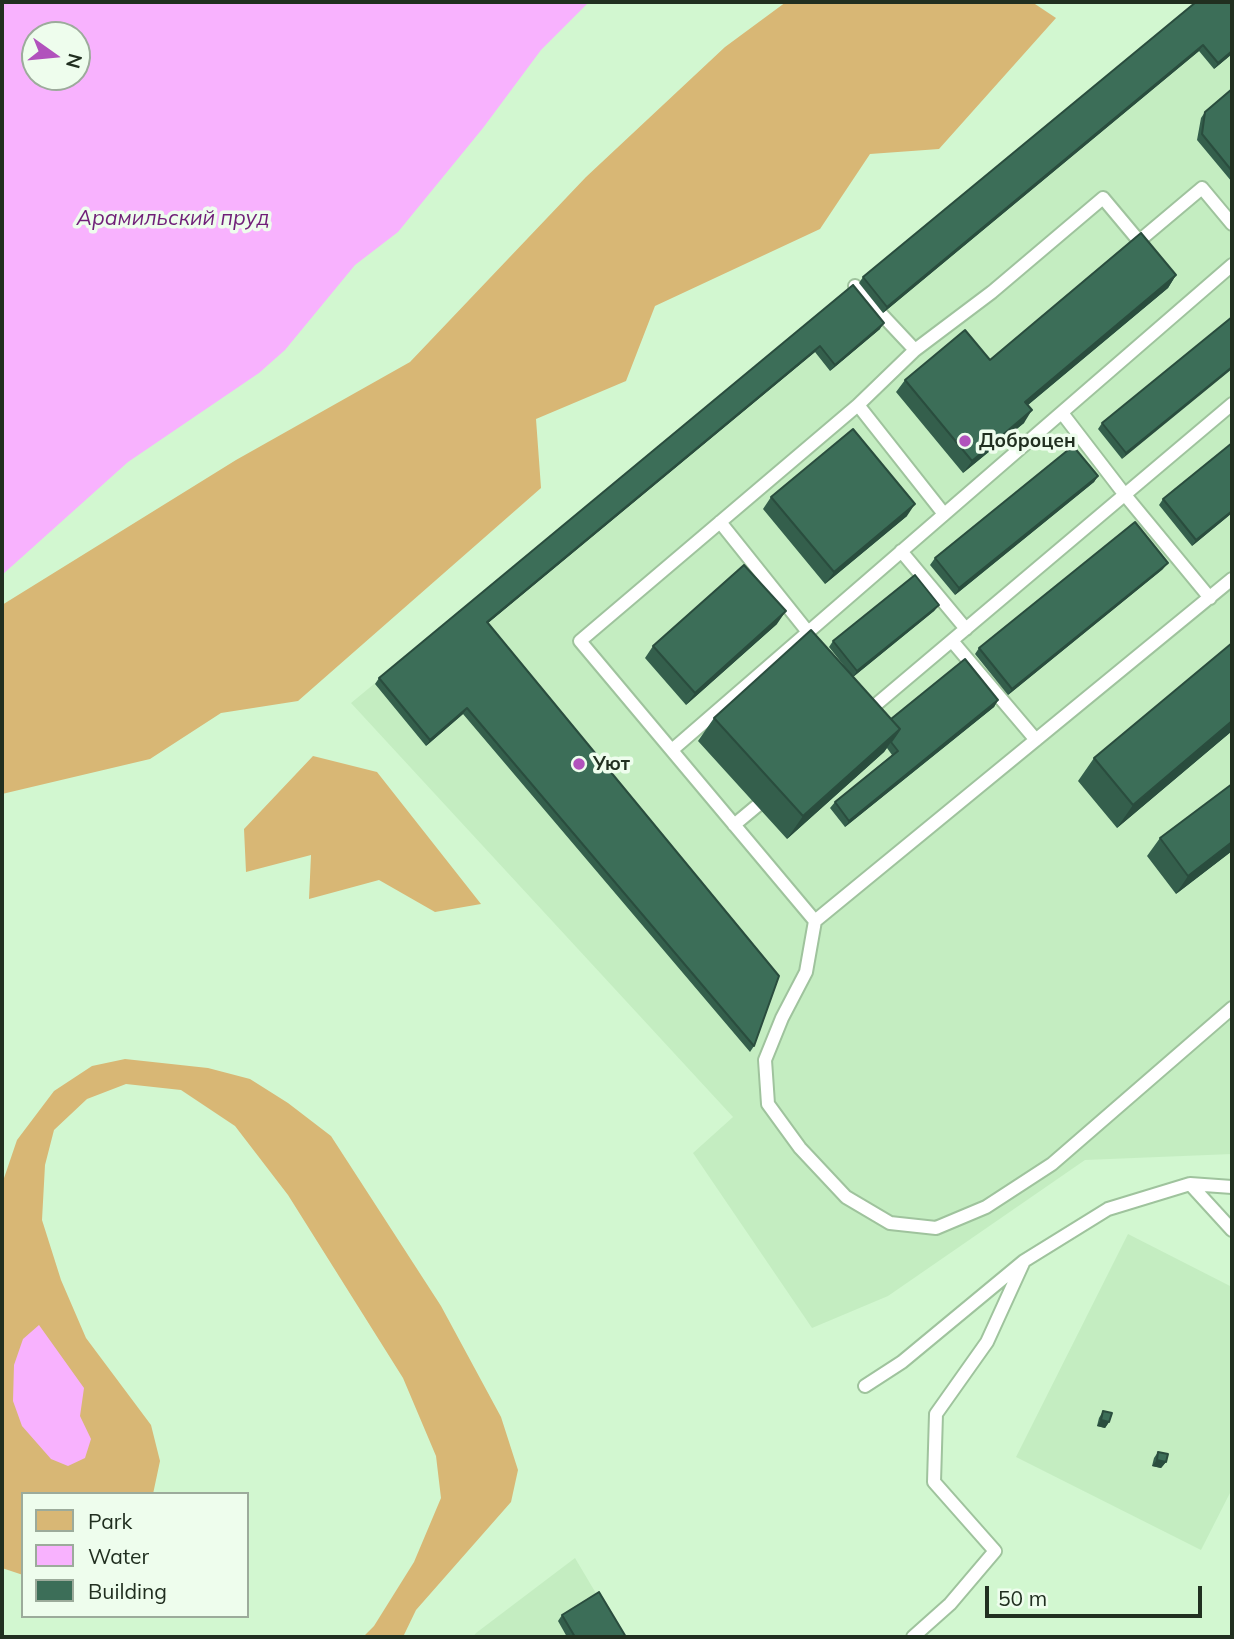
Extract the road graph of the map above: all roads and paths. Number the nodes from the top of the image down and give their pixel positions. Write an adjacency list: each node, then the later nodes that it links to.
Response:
1 (1232, 224): 4 (lane)
2 (1232, 265): 7 (lane)
3 (855, 286): 4 (lane)
4 (915, 350): 6 (lane)
5 (1232, 404): 8 (lane)
6 (858, 405): 9 (lane); 10 (lane)
7 (1062, 412): 8 (lane); 9 (lane)
8 (1125, 495): 13 (lane); 14 (lane)
9 (944, 514): 11 (lane)
10 (720, 522): 15 (lane); 19 (lane)
11 (901, 551): 14 (lane); 15 (lane)
12 (1232, 579): 13 (lane)
13 (1210, 598): 18 (lane)
14 (966, 629): 16 (lane)
15 (808, 632): 19 (lane)
16 (952, 641): 17 (lane); 18 (lane)
17 (859, 720)
18 (1036, 740): 22 (lane)
19 (672, 750): 21 (lane)
20 (776, 790): 21 (lane)
21 (734, 825): 22 (lane)
22 (815, 921): 23 (lane)
23 (1232, 1008)
24 (1190, 1184): 25 (lane); 26 (lane); 27 (lane)
25 (1232, 1187)
26 (1232, 1230)
27 (1024, 1261): 28 (lane); 29 (lane)
28 (865, 1386)
29 (913, 1637)

